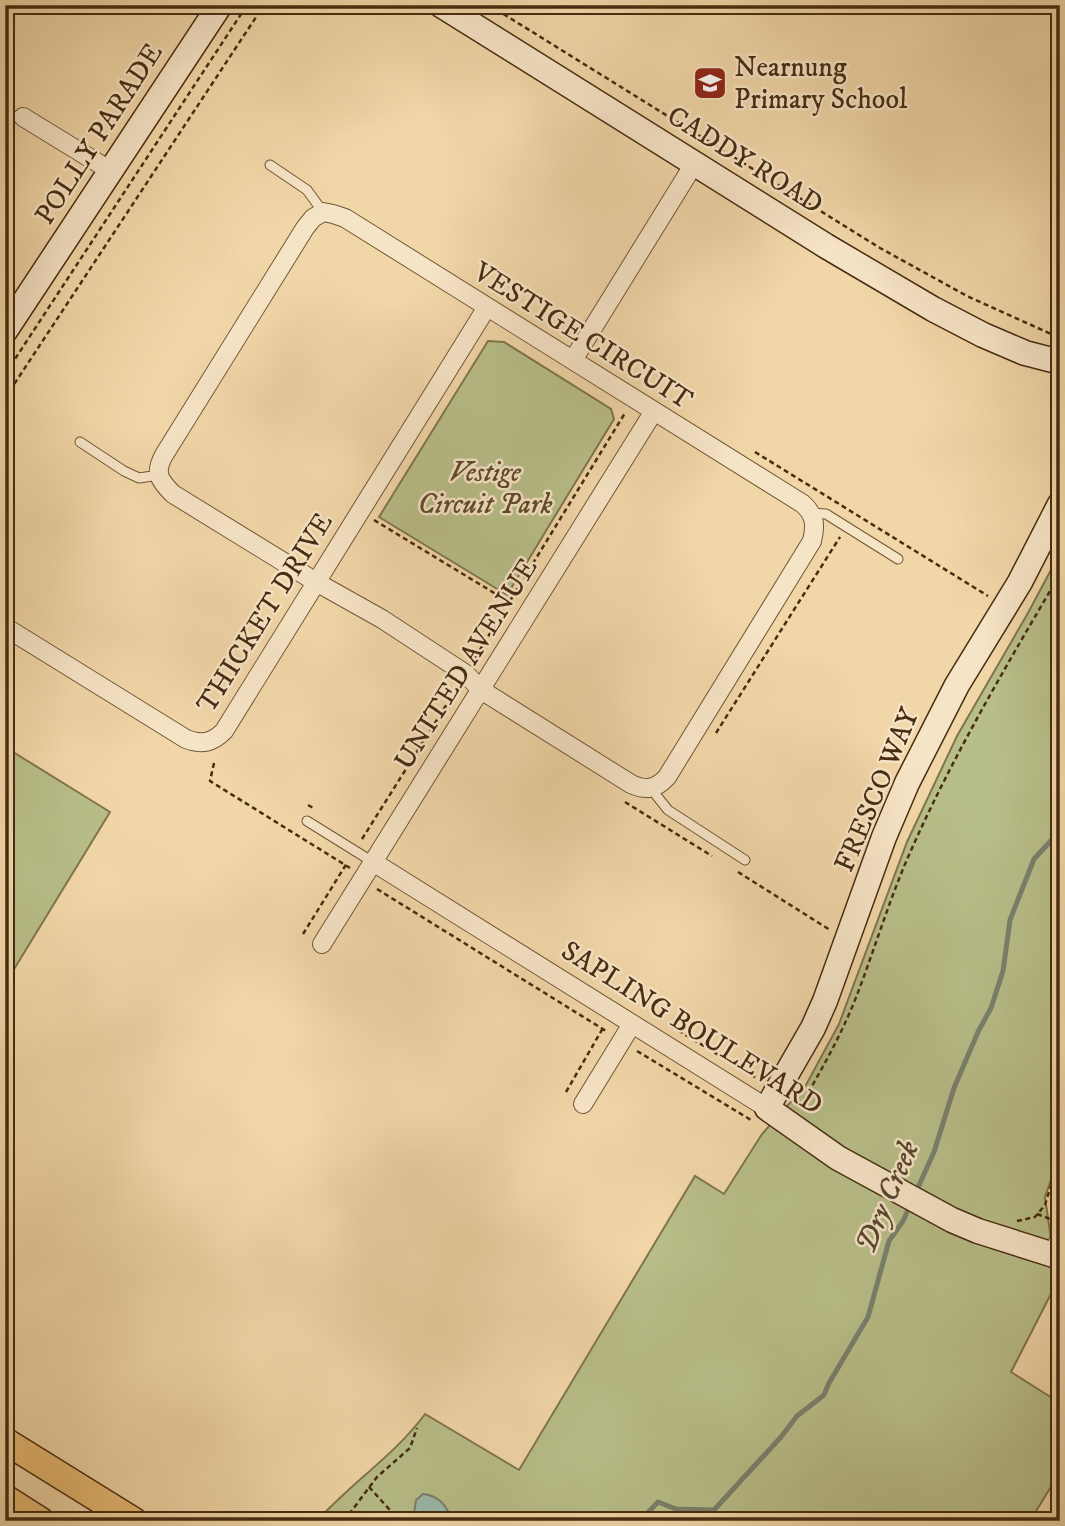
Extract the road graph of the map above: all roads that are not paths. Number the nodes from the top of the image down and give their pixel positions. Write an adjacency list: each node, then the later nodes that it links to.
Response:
1 (220, 5): 6 (street, POLLY PARADE)
2 (440, 5): 4 (street, CADDY ROAD)
3 (23, 117): 6 (street)
4 (694, 164): 10 (street, CADDY ROAD); 11 (street)
5 (270, 165): 7 (lane, VESTIGE CIRCUIT)
6 (111, 171): 9 (street, POLLY PARADE)
7 (323, 212): 8 (street, VESTIGE CIRCUIT); 16 (street)
8 (488, 307): 11 (street, VESTIGE CIRCUIT); 20 (street, THICKET DRIVE)
9 (5, 331)
10 (1025, 353): 12 (street, CADDY ROAD); 13 (street, CADDY ROAD)
11 (573, 360): 14 (street, VESTIGE CIRCUIT)
12 (1060, 362)
13 (1060, 376)
14 (654, 411): 18 (street, VESTIGE CIRCUIT); 22 (street, UNITED AVENUE)
15 (80, 442): 16 (lane)
16 (159, 475): 20 (street)
17 (1060, 504): 30 (street, FRESCO WAY)
18 (811, 513): 19 (lane, VESTIGE CIRCUIT); 23 (street)
19 (898, 559)
20 (316, 582): 21 (street, THICKET DRIVE); 22 (street)
21 (5, 627)
22 (481, 690): 23 (street); 26 (street, UNITED AVENUE)
23 (654, 788): 25 (lane)
24 (307, 821): 26 (lane, SAPLING BOULEVARD)
25 (746, 860)
26 (373, 862): 27 (street, UNITED AVENUE); 28 (street, SAPLING BOULEVARD)
27 (322, 944)
28 (632, 1024): 29 (street); 30 (street, SAPLING BOULEVARD)
29 (583, 1104)
30 (758, 1114): 31 (street, SAPLING BOULEVARD)
31 (1058, 1249)
32 (5, 1441): 35 (main road)
33 (5, 1498): 34 (main road)
34 (41, 1521)
35 (134, 1521)

